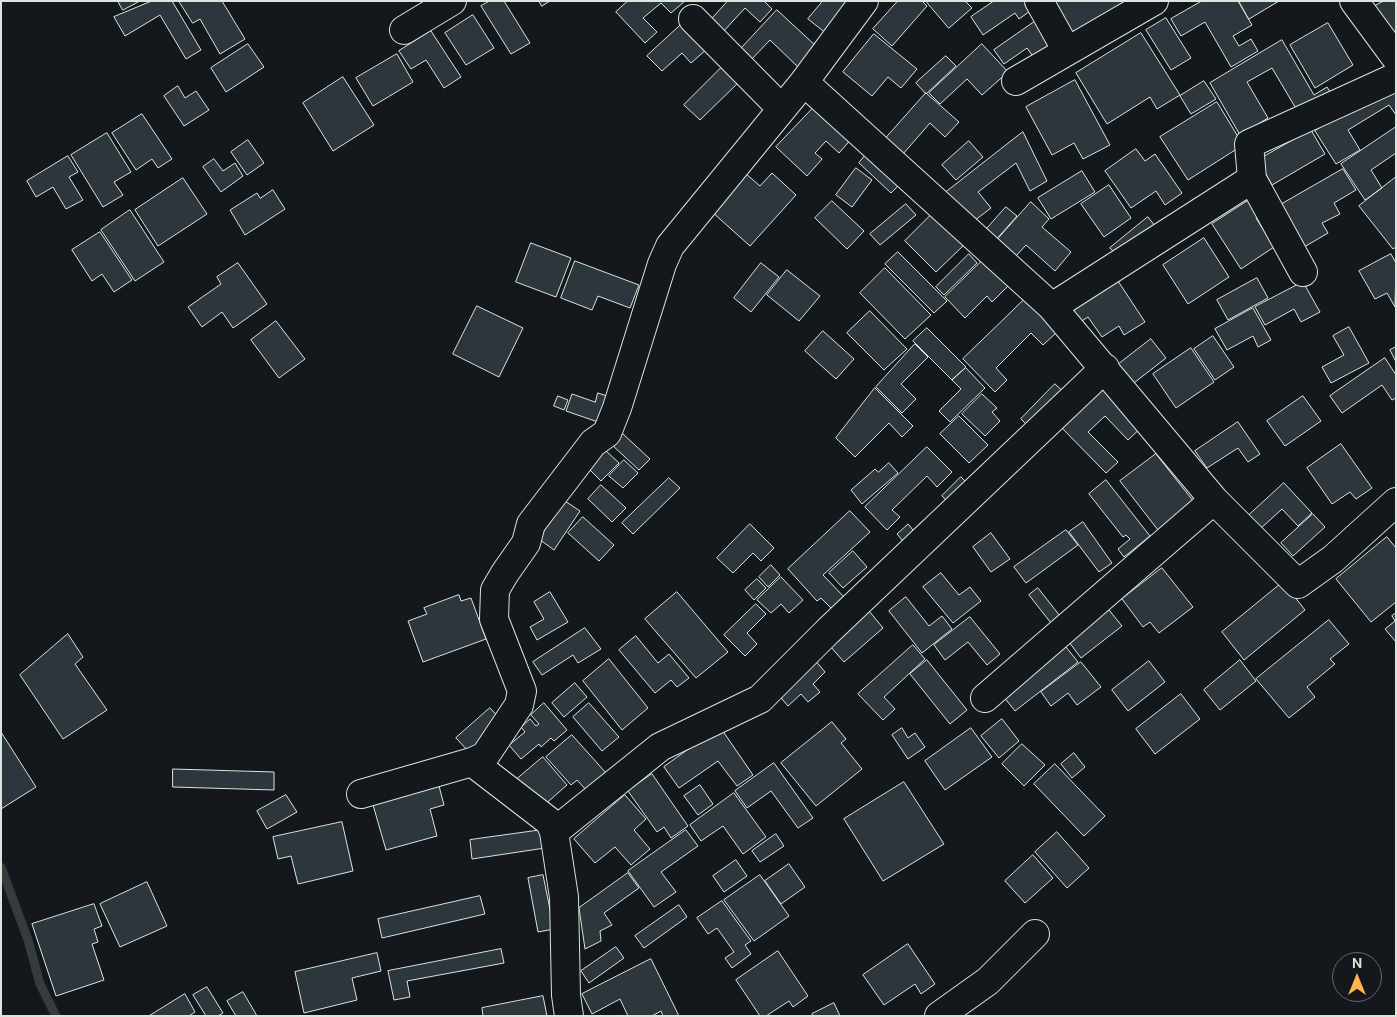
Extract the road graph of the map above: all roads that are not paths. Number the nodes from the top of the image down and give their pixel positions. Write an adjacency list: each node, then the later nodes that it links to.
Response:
1 (452, 1): 7 (street)
2 (864, 1): 12 (street)
3 (1039, 1): 8 (street)
4 (1154, 1): 8 (street)
5 (1354, 1): 9 (street)
6 (693, 20): 13 (street)
7 (404, 30)
8 (1067, 51): 11 (street)
9 (1396, 58)
10 (1396, 77): 14 (street)
11 (1016, 81)
12 (804, 82): 13 (street); 16 (street)
13 (782, 109): 21 (street)
14 (1252, 179): 15 (street); 16 (street)
15 (1304, 272)
16 (1052, 307): 17 (street)
17 (1104, 368): 18 (street); 23 (street)
18 (1214, 500): 19 (street); 20 (street)
19 (1396, 502)
20 (985, 698)
21 (472, 762): 22 (street); 23 (street)
22 (361, 794)
23 (554, 832): 25 (street)
24 (1035, 934): 26 (street)
25 (569, 1016)
26 (938, 1016)

